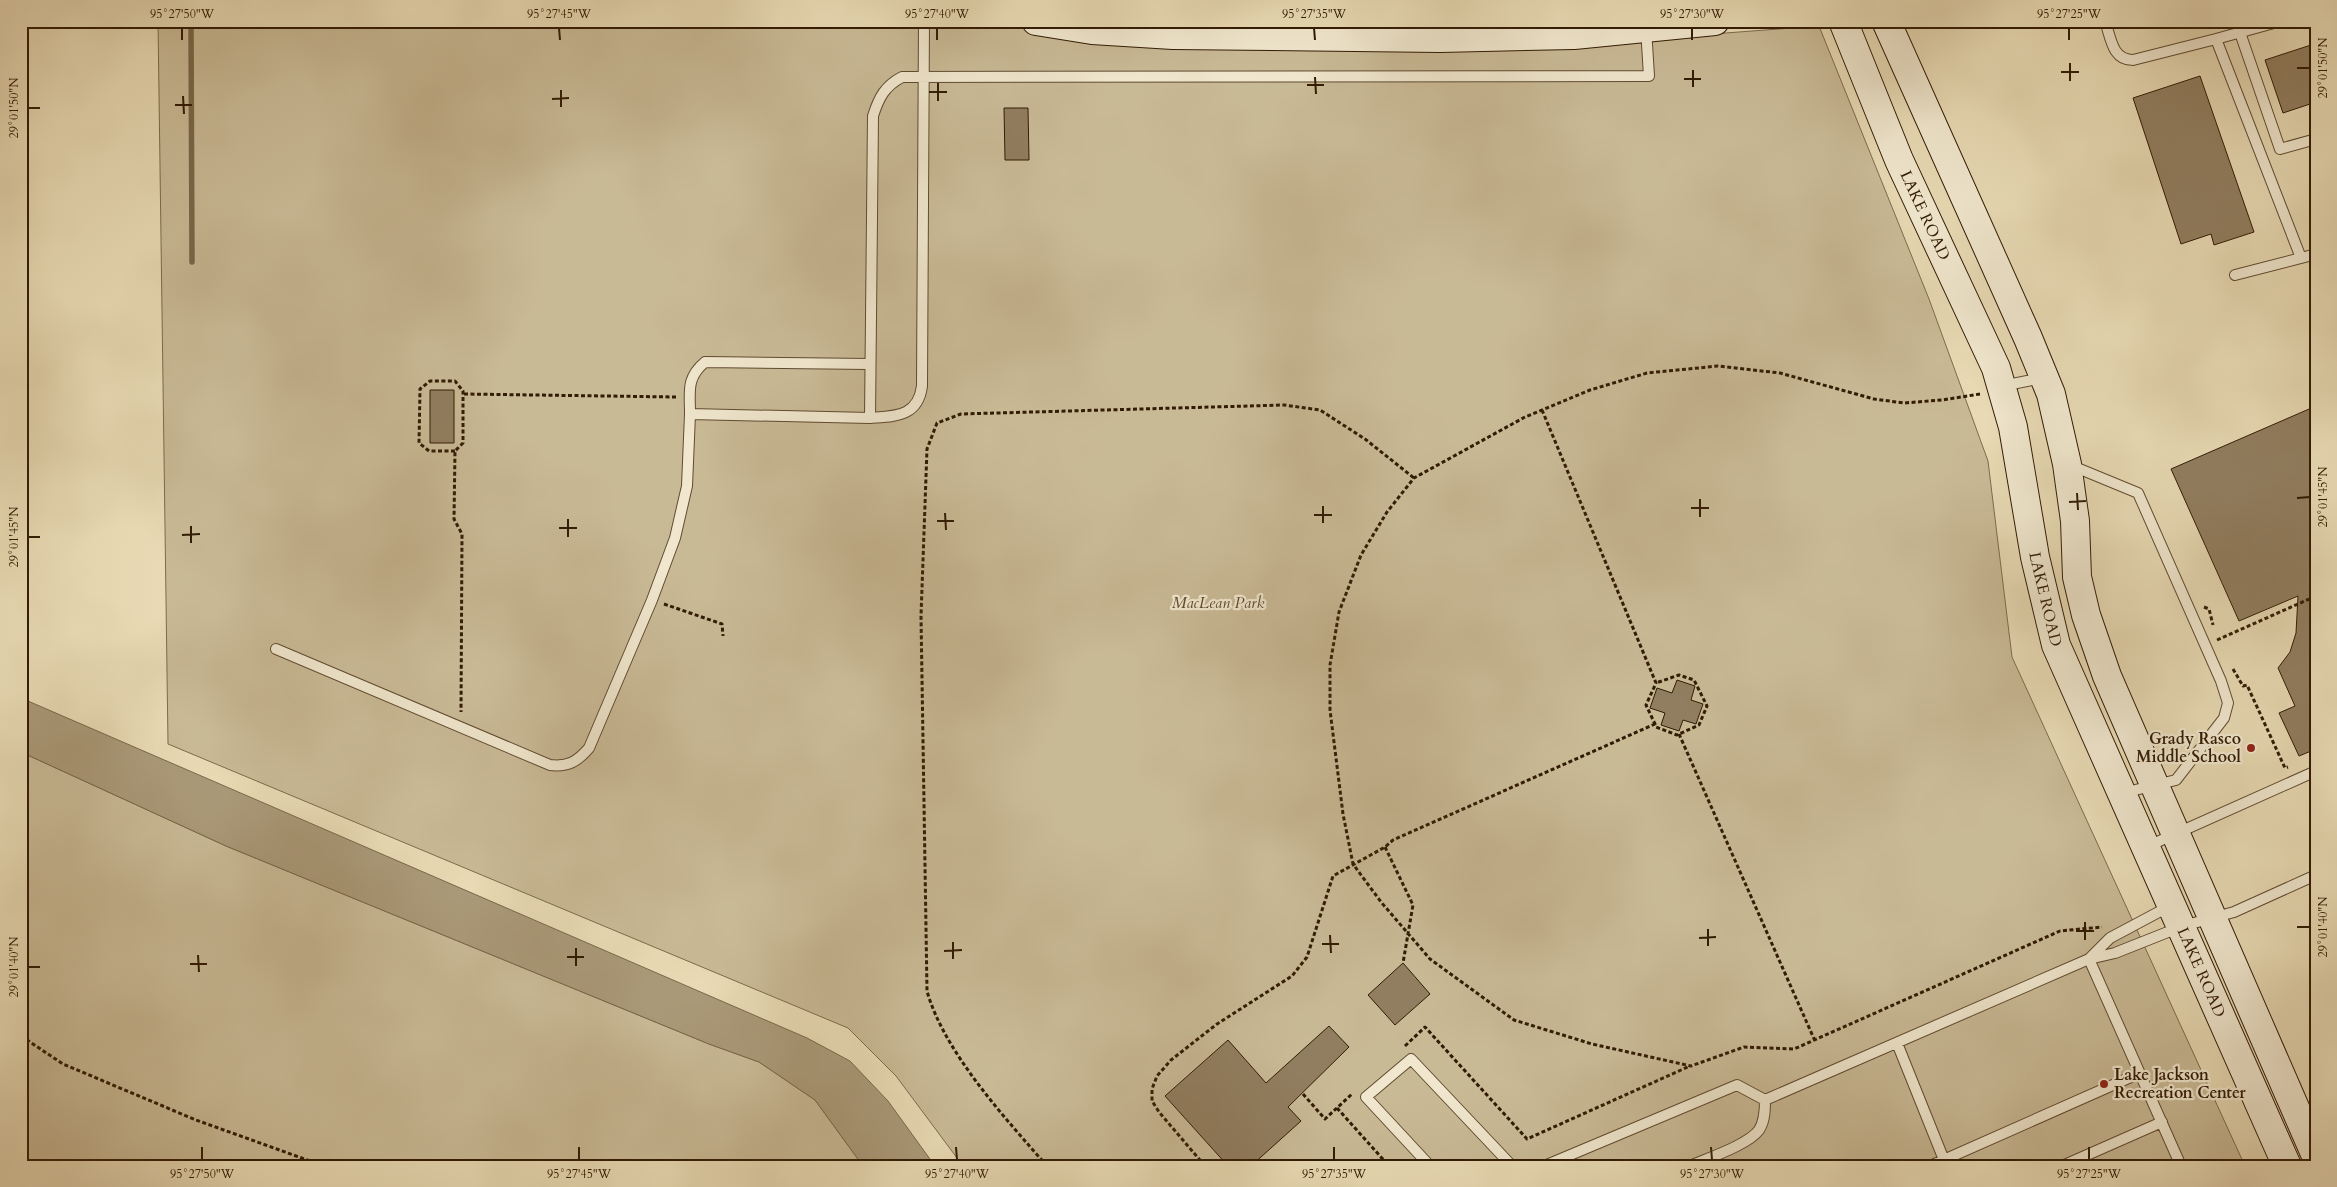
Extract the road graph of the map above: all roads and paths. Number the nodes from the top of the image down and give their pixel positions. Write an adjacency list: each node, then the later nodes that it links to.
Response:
1 (924, 21): 12 (lane)
2 (1036, 21): 9 (street)
3 (1715, 21): 9 (street)
4 (1843, 21): 19 (street, LAKE ROAD)
5 (1886, 21): 18 (street, LAKE ROAD)
6 (2105, 21): 11 (lane)
7 (2236, 21): 10 (lane)
8 (2282, 21): 10 (lane)
9 (1646, 27): 12 (lane)
10 (2240, 33): 11 (lane); 13 (lane)
11 (2216, 39): 15 (lane)
12 (922, 78): 17 (lane); 24 (lane)
13 (2316, 139)
14 (2316, 254): 15 (lane)
15 (2301, 258): 16 (lane)
16 (2235, 275)
17 (869, 364): 21 (lane); 24 (lane)
18 (2044, 378): 19 (lane); 26 (street, LAKE ROAD)
19 (1991, 390): 22 (path); 39 (street, LAKE ROAD)
20 (464, 394): 21 (path); 25 (path); 25 (path)
21 (690, 397): 23 (lane)
22 (1542, 410): 27 (path); 33 (path)
23 (690, 414): 24 (lane); 29 (lane)
24 (870, 418)
25 (455, 450): 35 (path)
26 (2067, 464): 38 (street, LAKE ROAD); 38 (lane)
27 (1414, 478): 43 (path); 65 (path)
28 (2316, 596): 31 (path)
29 (652, 600): 30 (path); 35 (lane)
30 (723, 636)
31 (2216, 641)
32 (276, 649): 35 (lane)
33 (1656, 682): 34 (path); 36 (path)
34 (1655, 724): 36 (path); 41 (path)
35 (460, 727)
36 (1679, 734): 52 (path)
37 (2316, 770): 40 (lane)
38 (2154, 786): 39 (lane); 40 (street, LAKE ROAD)
39 (2122, 793): 42 (street, LAKE ROAD)
40 (2175, 834): 42 (lane); 46 (street, LAKE ROAD)
41 (1385, 847): 43 (path); 48 (path)
42 (2146, 847): 45 (street, LAKE ROAD)
43 (1353, 864): 48 (path); 66 (path)
44 (2316, 875): 46 (lane)
45 (2177, 916): 46 (lane); 49 (lane); 49 (lane); 75 (street, LAKE ROAD)
46 (2212, 920): 62 (street, LAKE ROAD)
47 (2109, 926): 52 (path)
48 (1408, 933): 50 (path); 55 (path)
49 (2089, 958): 53 (lane); 56 (lane)
50 (1402, 963)
51 (21, 1036): 64 (path)
52 (1815, 1041): 55 (path)
53 (1897, 1043): 59 (lane); 63 (lane)
54 (1398, 1052): 55 (path)
55 (1691, 1066)
56 (2140, 1073): 61 (lane); 63 (lane)
57 (1357, 1090): 60 (path)
58 (1303, 1094): 60 (path)
59 (1765, 1100): 70 (lane); 71 (lane)
60 (1337, 1108): 67 (path)
61 (2162, 1122): 73 (lane); 74 (lane)
62 (2316, 1156)
63 (1945, 1163): 72 (lane)
64 (324, 1166)
65 (1047, 1166)
66 (1205, 1166)
67 (1389, 1166)
68 (1430, 1166): 69 (lane)
69 (1512, 1166)
70 (1544, 1166)
71 (1690, 1166)
72 (1930, 1166)
73 (2062, 1166)
74 (2182, 1166)
75 (2287, 1166)

